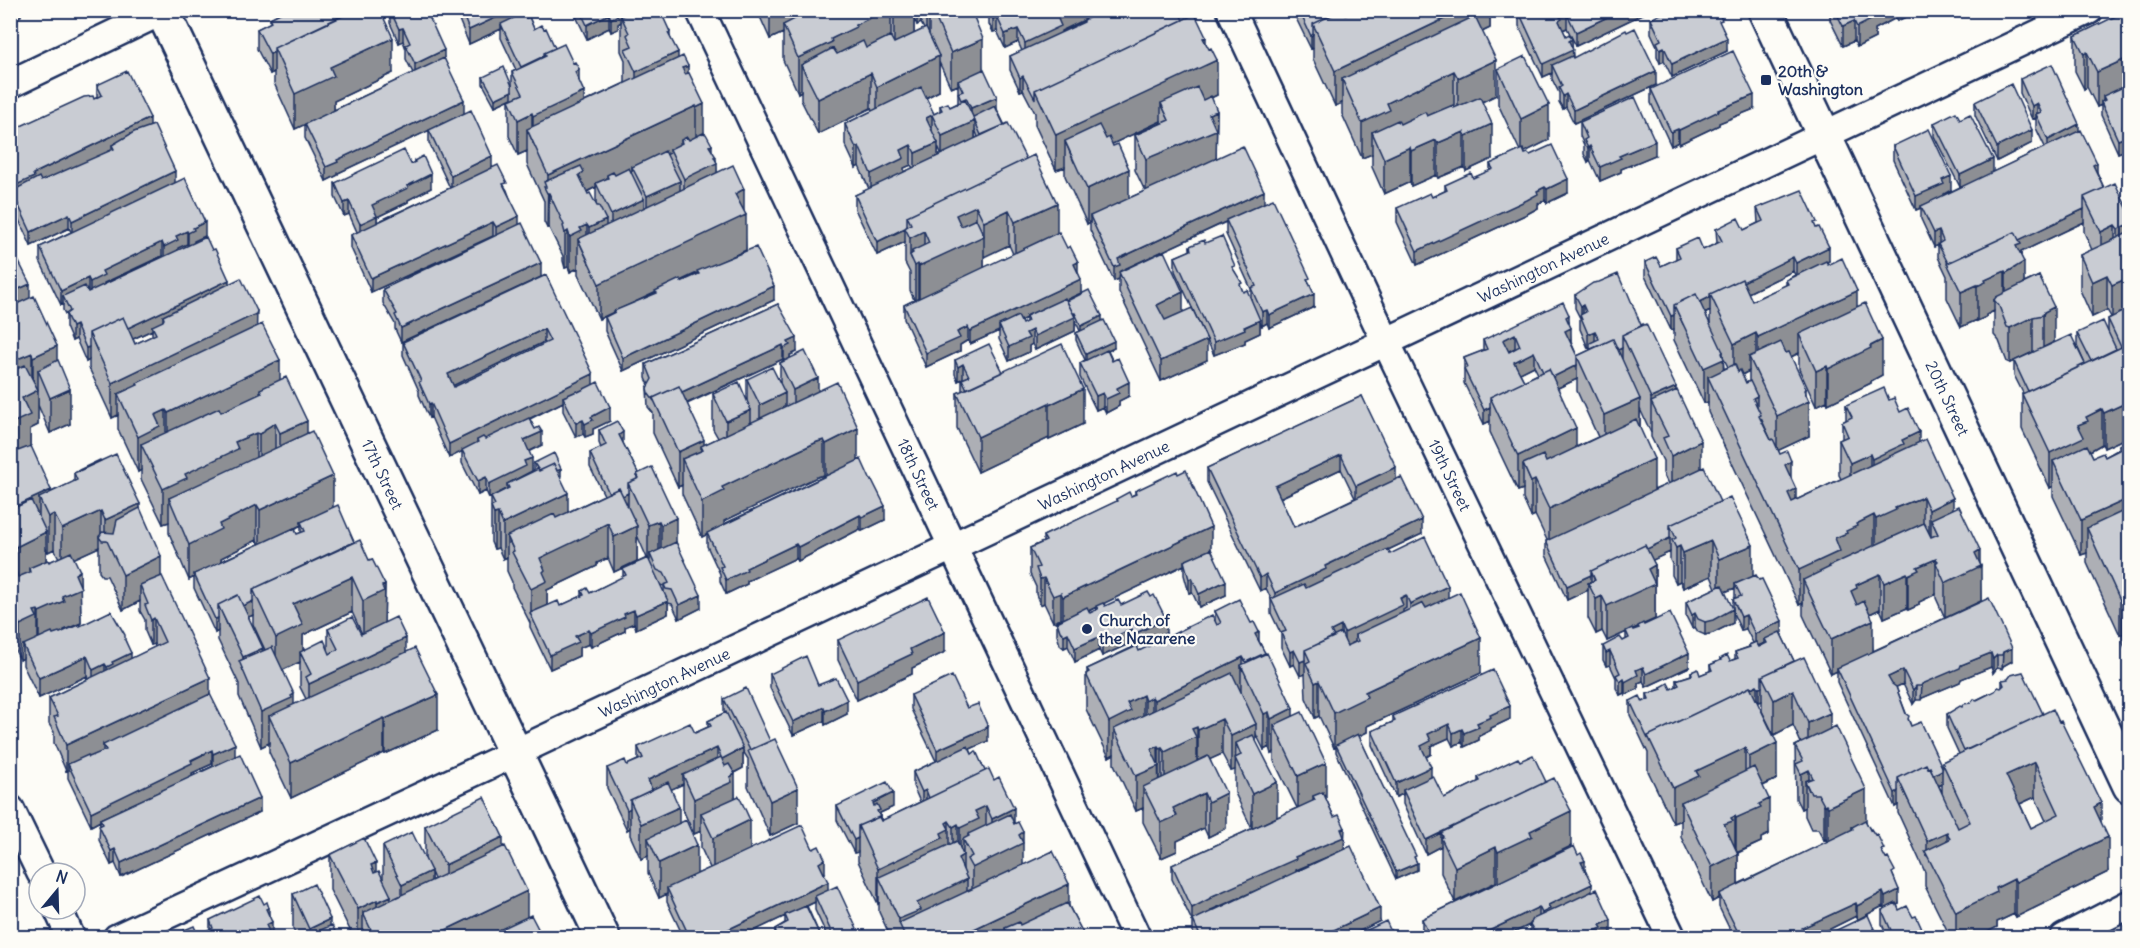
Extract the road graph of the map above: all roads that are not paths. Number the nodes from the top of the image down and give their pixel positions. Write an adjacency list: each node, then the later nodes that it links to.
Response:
1 (700, 10): 9 (street, 18th Street)
2 (1231, 10): 8 (street, 19th Street)
3 (1766, 10): 7 (street, 20th Street)
4 (2089, 10): 7 (street, Washington Avenue)
5 (163, 11): 6 (street); 10 (street, 17th Street)
6 (10, 84)
7 (1825, 135): 8 (street, Washington Avenue); 11 (street, 20th Street)
8 (1386, 342): 9 (street, Washington Avenue); 20 (street, 19th Street)
9 (954, 546): 10 (street, Washington Avenue); 19 (street, 18th Street)
10 (517, 752): 17 (street, Washington Avenue); 18 (street, 17th Street)
11 (2130, 786)
12 (10, 809): 13 (street)
13 (35, 861)
14 (2130, 904): 21 (street)
15 (63, 921): 16 (street)
16 (71, 938)
17 (117, 938)
18 (603, 938)
19 (1137, 938)
20 (1672, 938)
21 (2064, 938)

